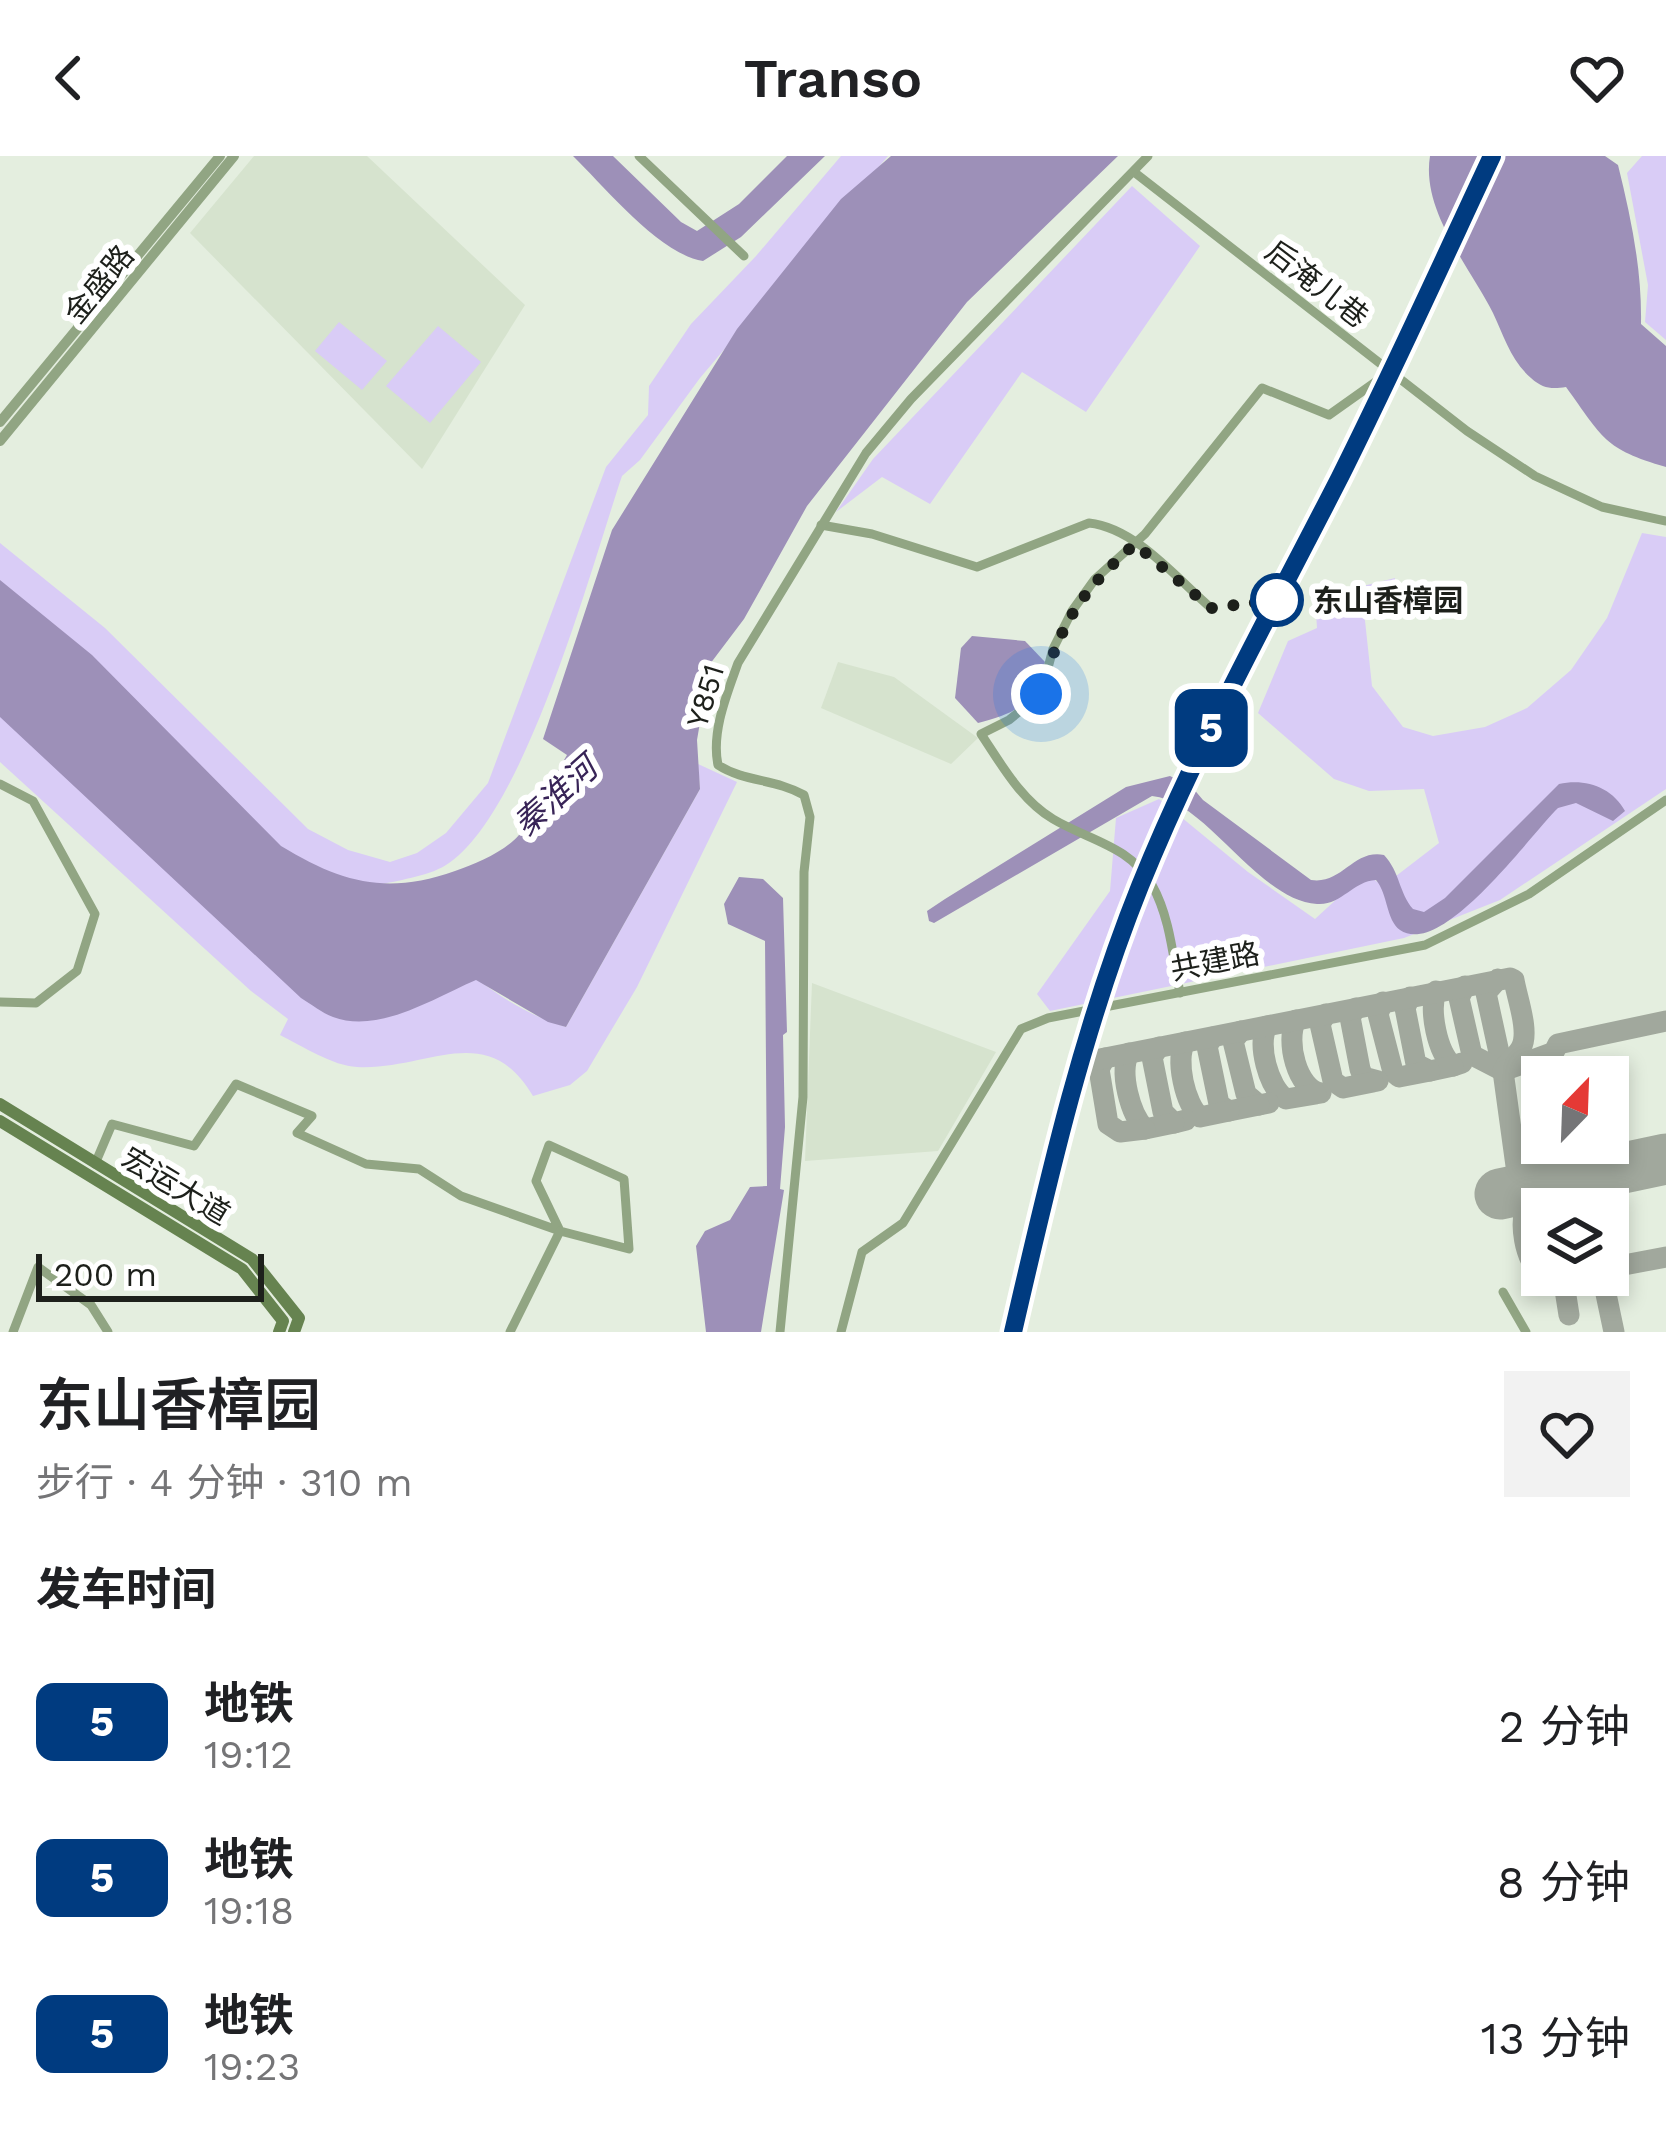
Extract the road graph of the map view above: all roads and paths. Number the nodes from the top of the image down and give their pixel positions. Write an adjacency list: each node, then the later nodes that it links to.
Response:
1 (220, 156): 8 (street, 金盛路)
2 (234, 156): 9 (street, 金盛路)
3 (639, 156): 6 (street)
4 (1148, 156): 5 (street, Y851)
5 (1134, 172): 7 (street, 后淹儿巷); 11 (street, Y851)
6 (743, 256)
7 (1391, 371): 10 (street, 后淹儿巷); 12 (street)
8 (0, 422)
9 (0, 441)
10 (1666, 521)
11 (821, 525): 12 (street); 28 (street, Y851)
12 (1135, 544): 13 (street); 16 (street)
13 (1211, 608)
14 (0, 784): 17 (street)
15 (1666, 800): 16 (street, 共建路)
16 (1180, 993): 29 (street, 共建路)
17 (0, 1002)
18 (0, 1104): 20 (main road, 宏运大道)
19 (0, 1121): 25 (main road, 宏运大道)
20 (94, 1164): 21 (street); 26 (main road, 宏运大道)
21 (560, 1231): 21 (street); 27 (street)
22 (1503, 1292): 30 (street)
23 (13, 1332): 24 (street)
24 (108, 1332)
25 (279, 1332)
26 (294, 1332)
27 (510, 1332)
28 (780, 1332)
29 (841, 1332)
30 (1526, 1332)

